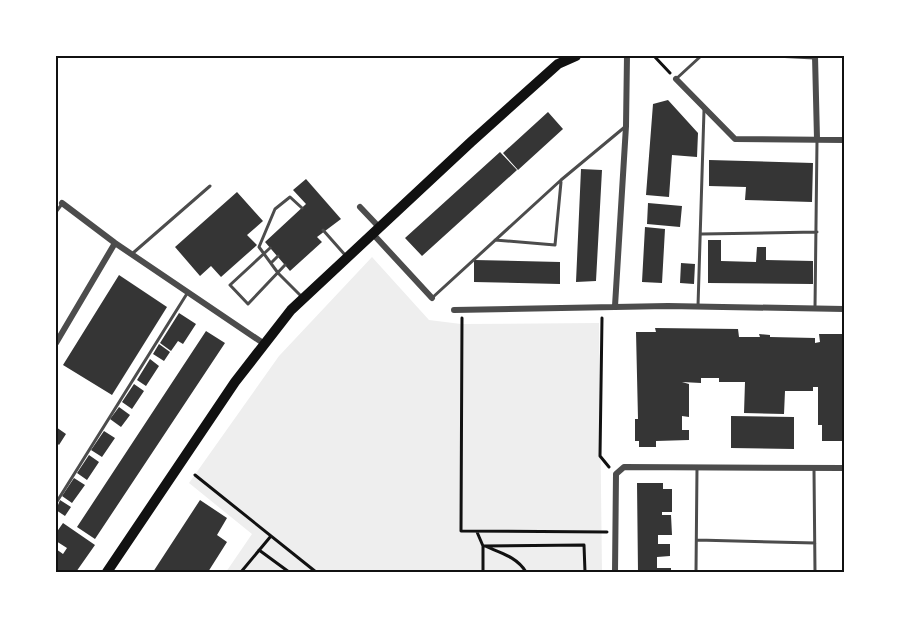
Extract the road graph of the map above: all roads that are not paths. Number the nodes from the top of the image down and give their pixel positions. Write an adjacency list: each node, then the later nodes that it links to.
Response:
1 (576, 56): 6 (main road)
2 (627, 56): 9 (street)
3 (701, 56): 7 (lane)
4 (775, 56): 5 (lane)
5 (815, 57): 10 (street)
6 (561, 60): 18 (main road)
7 (676, 79): 8 (street)
8 (704, 109): 10 (street); 21 (lane)
9 (626, 126): 12 (lane); 35 (street)
10 (817, 139): 11 (street); 20 (lane)
11 (844, 140)
12 (561, 180): 22 (lane); 22 (lane)
13 (210, 186): 25 (lane)
14 (62, 203): 17 (lane); 23 (street)
15 (360, 207): 18 (street)
16 (302, 208): 26 (lane)
17 (56, 212)
18 (375, 229): 28 (main road); 34 (street)
19 (323, 230): 28 (lane)
20 (818, 232): 21 (lane); 37 (lane)
21 (702, 234): 36 (lane)
22 (495, 240): 34 (lane)
23 (116, 243): 25 (street); 40 (street)
24 (270, 248): 26 (lane)
25 (132, 254): 32 (street)
26 (264, 254): 29 (lane); 31 (lane)
27 (278, 256): 29 (lane)
28 (347, 257): 33 (main road)
29 (271, 263): 31 (lane)
30 (285, 265): 31 (lane)
31 (278, 273): 33 (lane)
32 (188, 292): 41 (street); 45 (lane)
33 (303, 298): 41 (main road)
34 (432, 298)
35 (615, 306): 36 (street); 39 (street)
36 (698, 306): 37 (street)
37 (815, 308): 38 (street)
38 (844, 309)
39 (454, 310)
40 (56, 343)
41 (263, 343): 48 (main road)
42 (697, 467): 43 (street); 46 (lane); 49 (street)
43 (814, 468): 44 (street); 47 (lane)
44 (844, 468)
45 (56, 503)
46 (697, 540): 47 (lane); 50 (lane)
47 (815, 543): 51 (lane)
48 (107, 573)
49 (615, 573)
50 (696, 573)
51 (815, 573)

